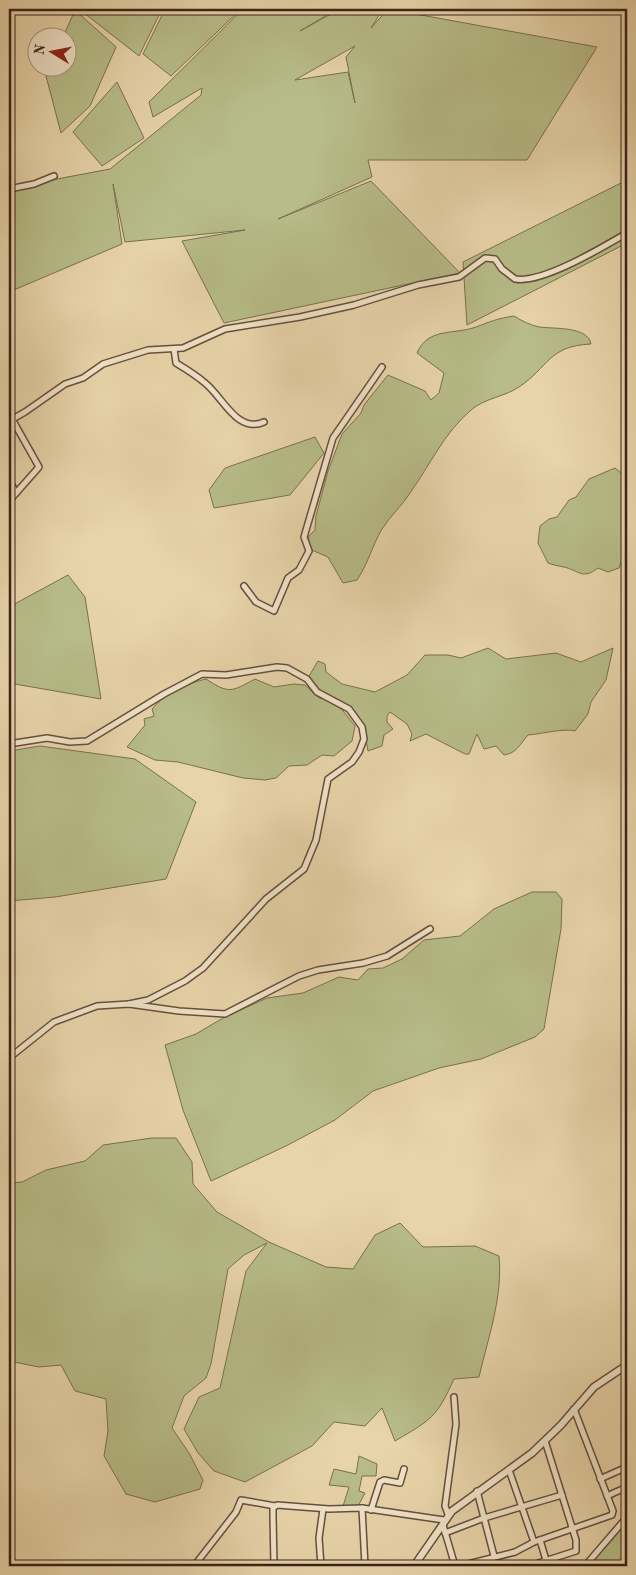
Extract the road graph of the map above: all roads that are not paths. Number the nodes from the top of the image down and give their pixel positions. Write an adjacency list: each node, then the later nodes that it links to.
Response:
1 (54, 176): 2 (street)
2 (9, 188)
3 (627, 233): 4 (street)
4 (174, 349): 6 (street); 7 (street)
5 (382, 368): 11 (street)
6 (11, 420): 9 (street)
7 (264, 422)
8 (9, 479): 9 (street)
9 (16, 493): 10 (street)
10 (9, 501)
11 (244, 586)
12 (9, 744): 14 (street)
13 (430, 929): 14 (street)
14 (129, 1004): 15 (street)
15 (9, 1058)
16 (627, 1365): 18 (street)
17 (454, 1396): 35 (street)
18 (574, 1409): 19 (street); 23 (street)
19 (545, 1441): 22 (street); 26 (street)
20 (627, 1467): 23 (street)
21 (404, 1469): 32 (street)
22 (509, 1470): 25 (street); 30 (street)
23 (600, 1479): 27 (street)
24 (627, 1487): 27 (street)
25 (477, 1492): 34 (street); 35 (street)
26 (562, 1495): 30 (street); 36 (street)
27 (607, 1496): 36 (street)
28 (275, 1506): 31 (street); 41 (street); 42 (street)
29 (362, 1508): 31 (street); 32 (street); 44 (street)
30 (522, 1508): 34 (street); 38 (street)
31 (323, 1509): 43 (street)
32 (372, 1510): 35 (street)
33 (627, 1517): 49 (street)
34 (484, 1518): 37 (street); 39 (street)
35 (445, 1520): 37 (street); 45 (street)
36 (573, 1530): 38 (street); 40 (street)
37 (445, 1534): 46 (street)
38 (537, 1542): 39 (street); 40 (street)
39 (494, 1556): 47 (street)
40 (546, 1560): 48 (street)
41 (194, 1566)
42 (274, 1566)
43 (321, 1566)
44 (365, 1566)
45 (414, 1566)
46 (455, 1566)
47 (460, 1566)
48 (529, 1566)
49 (585, 1566)

